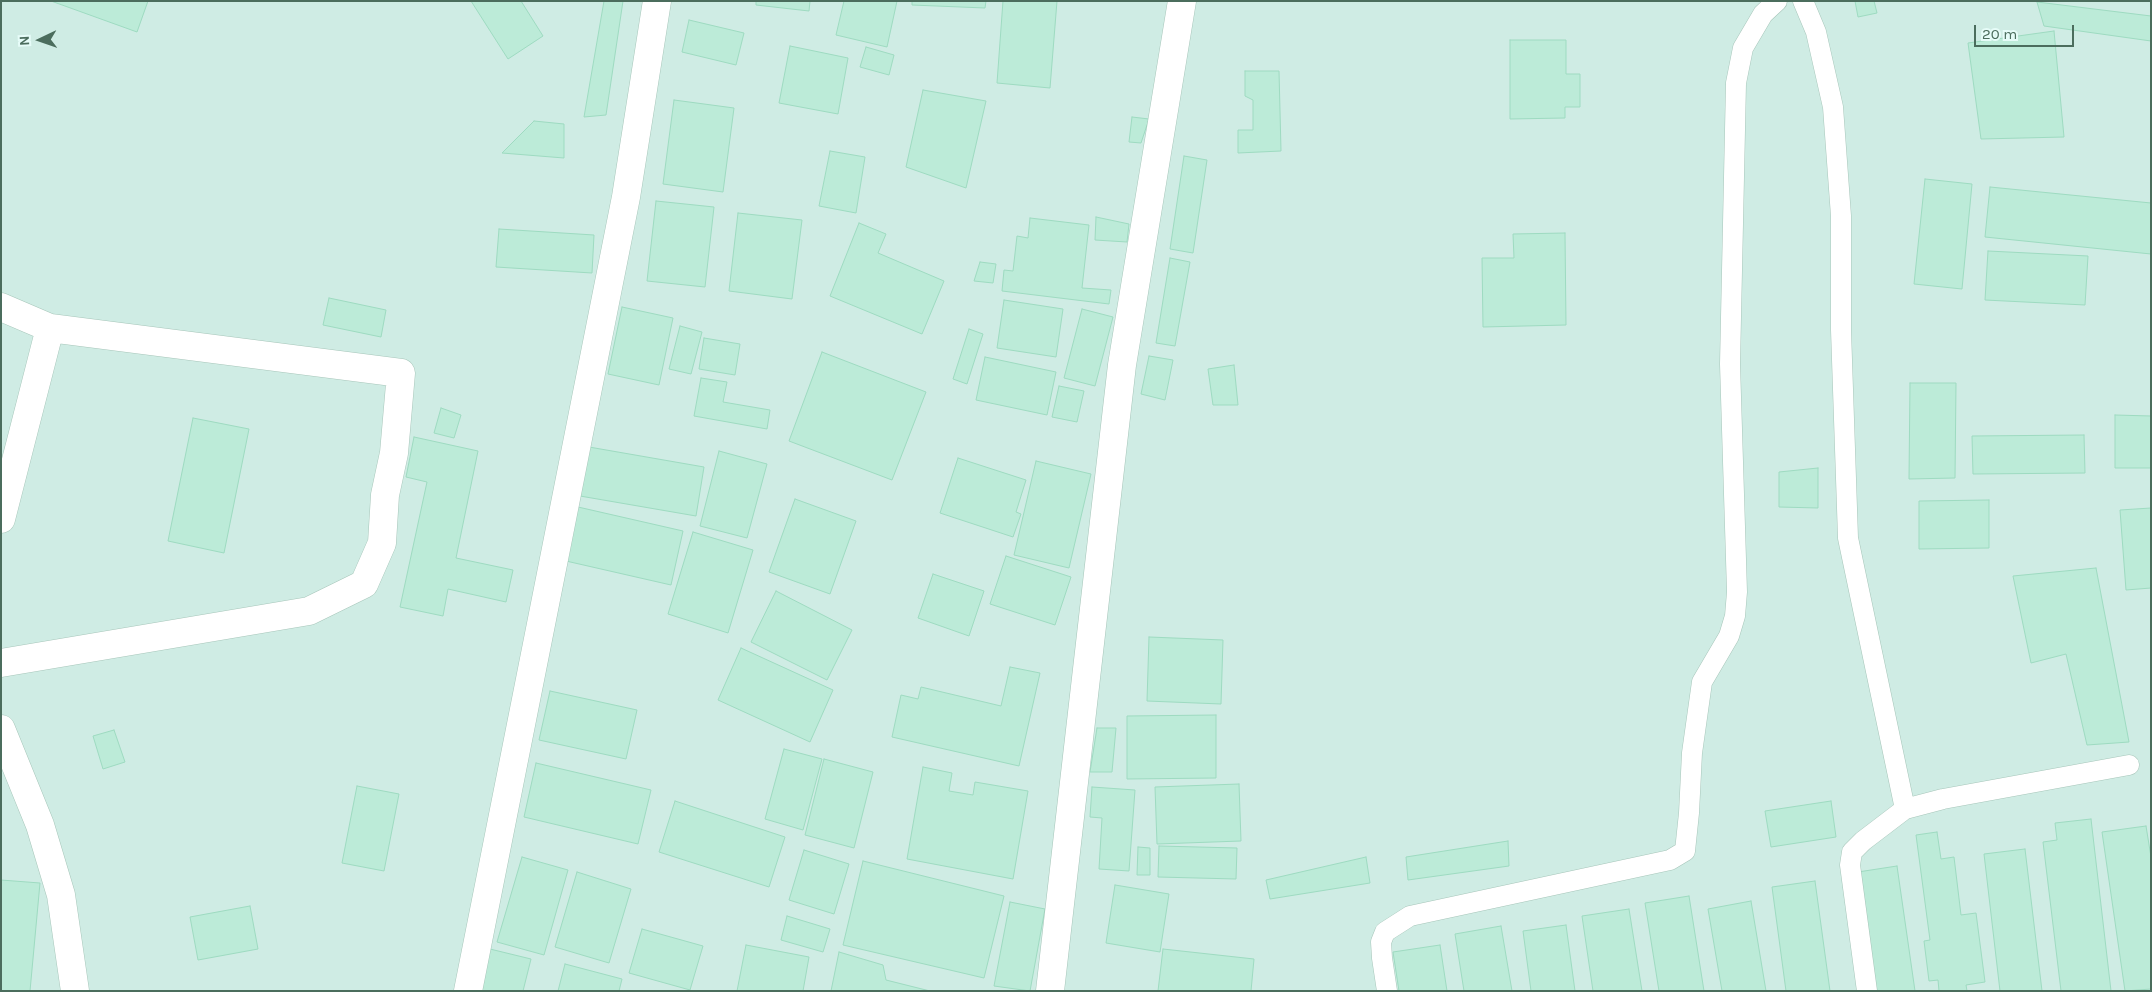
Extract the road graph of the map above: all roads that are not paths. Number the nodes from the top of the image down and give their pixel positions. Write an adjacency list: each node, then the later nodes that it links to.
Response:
1 (657, 1): 13 (street)
2 (1182, 1): 14 (street)
3 (1776, 1): 15 (lane)
4 (1803, 1): 11 (lane)
5 (1, 307): 6 (street)
6 (50, 328): 7 (street); 8 (street)
7 (1, 519)
8 (1, 663)
9 (1, 730): 12 (street)
10 (2129, 765): 11 (lane)
11 (1905, 809): 16 (lane)
12 (75, 991)
13 (468, 991)
14 (1050, 991)
15 (1387, 991)
16 (1867, 991)

